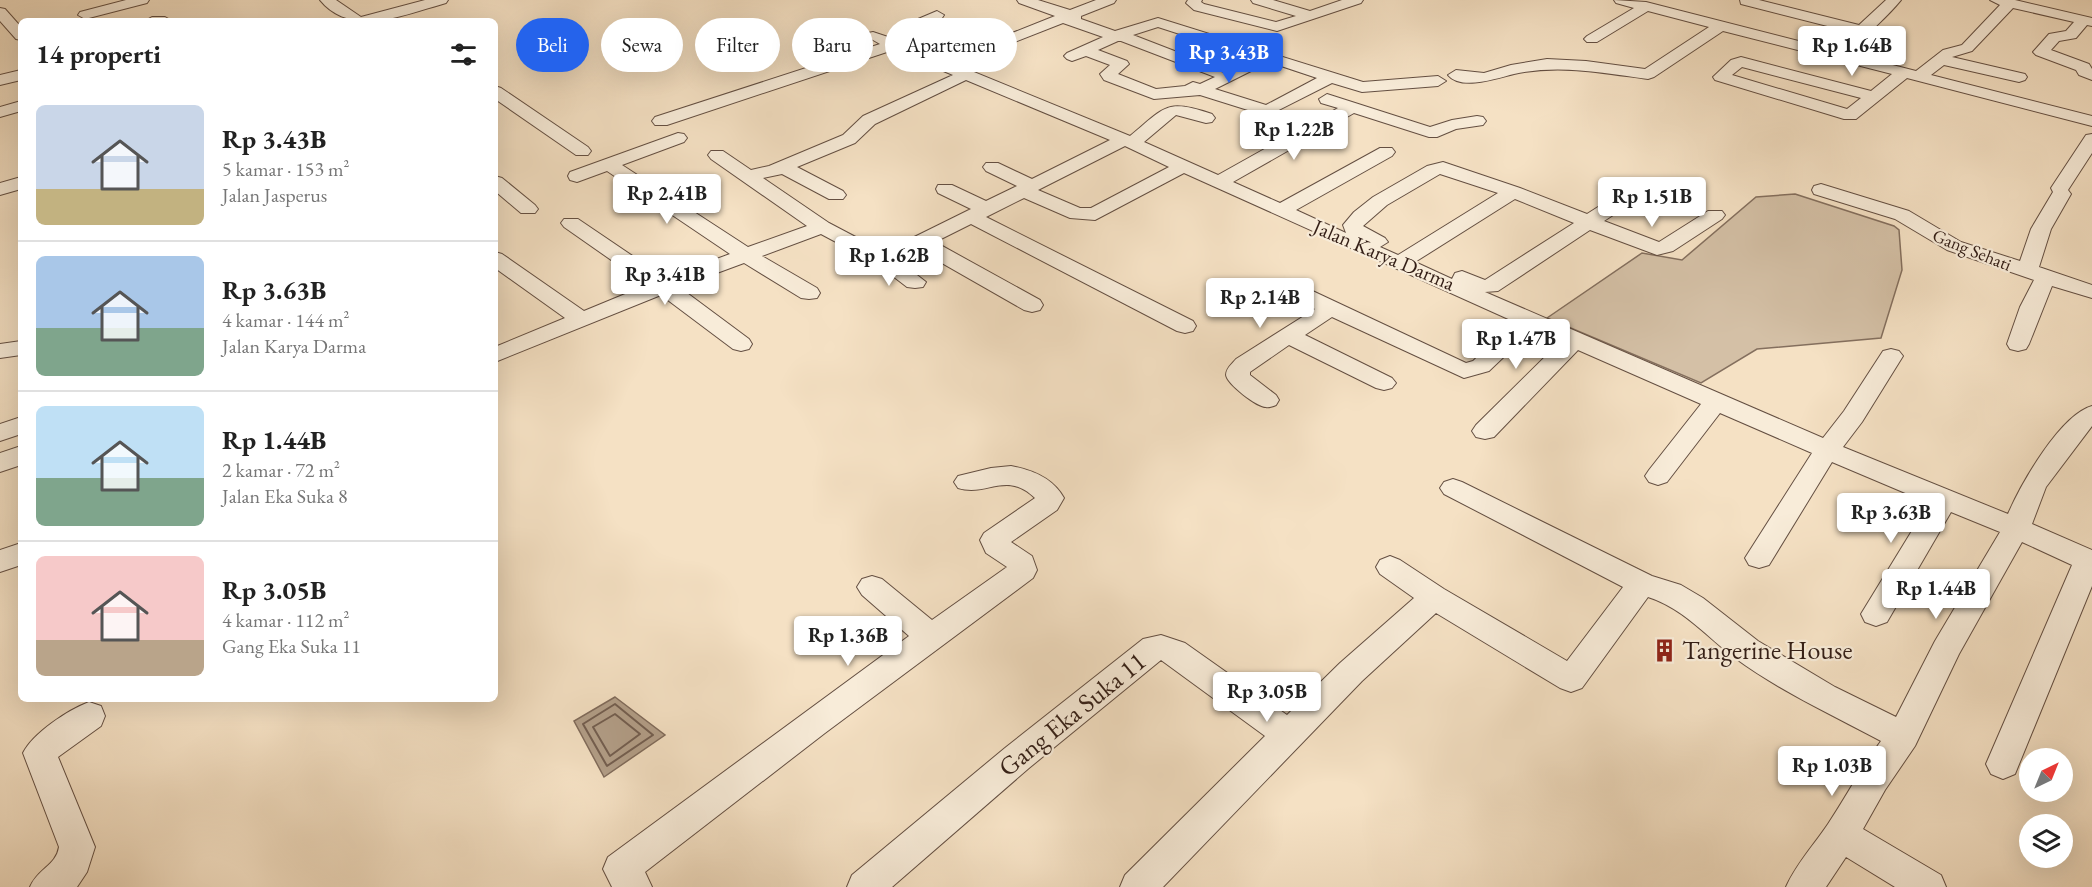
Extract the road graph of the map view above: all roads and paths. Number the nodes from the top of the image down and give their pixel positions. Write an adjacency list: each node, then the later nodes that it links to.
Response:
1 (142, 0): 19 (street)
2 (327, 0): 24 (street)
3 (441, 0): 15 (street)
4 (447, 0): 15 (street)
5 (1024, 0): 21 (street)
6 (1109, 0): 21 (street)
7 (1196, 0): 22 (street)
8 (1258, 0): 22 (street)
9 (1310, 0): 17 (street)
10 (1356, 0): 17 (street)
11 (1625, 0): 16 (street)
12 (1894, 0): 29 (street)
13 (1746, 2): 29 (street)
14 (2003, 2): 23 (street); 39 (street)
15 (417, 4): 25 (street); 26 (street)
16 (1646, 6): 28 (street); 34 (street)
17 (1336, 7): 22 (street)
18 (1, 14): 30 (street)
19 (84, 14)
20 (938, 15): 27 (street)
21 (1065, 16): 32 (street); 33 (street)
22 (1312, 16)
23 (2082, 17): 47 (street)
24 (355, 18)
25 (370, 18)
26 (378, 18)
27 (931, 18)
28 (1720, 26): 38 (street); 45 (street)
29 (1863, 30): 38 (street)
30 (18, 33)
31 (873, 36): 35 (street, Jalan Karya Darma)
32 (1017, 36)
33 (1120, 36): 37 (street); 42 (street); 52 (street)
34 (1592, 39)
35 (885, 42)
36 (885, 47): 62 (street)
37 (1261, 55): 42 (street); 48 (street); 52 (street)
38 (1836, 56): 46 (street)
39 (1940, 59): 46 (street); 49 (street)
40 (18, 62): 43 (street)
41 (958, 72): 44 (street, Jalan Karya Darma)
42 (1215, 72): 52 (street)
43 (7, 75): 51 (street)
44 (965, 75): 67 (street, Jalan Karya Darma); 73 (street)
45 (1456, 75)
46 (1912, 75): 53 (street); 64 (street)
47 (2092, 75)
48 (1330, 77): 50 (street); 52 (street)
49 (2019, 77)
50 (1438, 81)
51 (18, 88)
52 (1190, 89)
53 (1876, 97): 53 (street)
54 (499, 98): 68 (street)
55 (1327, 99): 59 (street)
56 (18, 100): 57 (street)
57 (0, 105)
58 (18, 108): 60 (street)
59 (1351, 108): 63 (street); 77 (street)
60 (0, 113)
61 (1206, 118): 67 (street)
62 (662, 121)
63 (1477, 121)
64 (2092, 121)
65 (678, 138): 71 (street)
66 (2092, 139): 99 (street)
67 (1128, 141): 72 (street, Jalan Karya Darma); 80 (street)
68 (582, 152)
69 (1386, 152): 88 (street)
70 (717, 155): 76 (street)
71 (608, 164): 75 (street); 95 (street)
72 (1184, 166): 77 (street, Jalan Karya Darma); 80 (street)
73 (783, 167): 76 (street); 86 (street)
74 (992, 167): 80 (street)
75 (577, 176)
76 (748, 176): 93 (street)
77 (1219, 182): 88 (street, Jalan Karya Darma)
78 (18, 184): 81 (street)
79 (498, 184): 87 (street)
80 (1027, 188): 89 (street)
81 (0, 189)
82 (945, 189): 89 (street)
83 (1638, 190): 91 (street)
84 (1821, 190): 99 (street, Gang Sehati)
85 (1513, 192): 91 (street); 96 (street); 96 (street)
86 (836, 195)
87 (528, 209)
88 (1282, 210): 96 (street, Jalan Karya Darma)
89 (979, 213): 94 (street); 109 (street)
90 (1715, 215): 91 (street)
91 (1588, 222): 96 (street)
92 (571, 223): 101 (street)
93 (822, 226): 95 (street); 98 (street)
94 (921, 243): 98 (street); 105 (street)
95 (745, 254): 101 (street); 102 (street)
96 (1405, 259): 108 (street, Jalan Karya Darma)
97 (498, 260): 107 (street)
98 (884, 260): 100 (street)
99 (2036, 275): 104 (street, Gang Sehati); 113 (street)
100 (915, 282)
101 (663, 286): 107 (street); 112 (street)
102 (809, 292)
103 (1296, 292): 106 (street)
104 (2092, 292)
105 (1032, 305)
106 (1330, 309): 108 (street); 110 (street)
107 (581, 319): 116 (street)
108 (1531, 320): 111 (street, Jalan Karya Darma)
109 (1185, 326)
110 (1289, 336): 118 (street); 119 (street)
111 (1576, 339): 120 (street, Jalan Karya Darma); 123 (street)
112 (741, 344)
113 (2018, 344)
114 (18, 348): 115 (street)
115 (0, 351)
116 (498, 354)
117 (1891, 356): 125 (street)
118 (1384, 383)
119 (1267, 400)
120 (1716, 401): 125 (street, Jalan Karya Darma); 128 (street)
121 (2092, 414): 132 (street)
122 (18, 426): 124 (street)
123 (1485, 431)
124 (0, 433)
125 (1827, 450): 131 (street, Jalan Karya Darma); 134 (street)
126 (18, 456): 127 (street)
127 (0, 463)
128 (1658, 476)
129 (967, 482): 142 (street)
130 (1453, 488): 138 (street)
131 (1946, 498): 132 (street, Jalan Karya Darma); 141 (street)
132 (2016, 528): 136 (street, Jalan Karya Darma); 145 (street)
133 (18, 554): 135 (street)
134 (1759, 558)
135 (0, 562)
136 (2090, 562): 146 (street)
137 (1390, 567): 140 (street)
138 (1642, 584): 140 (street); 145 (street)
139 (872, 587): 142 (street)
140 (1434, 597): 144 (street)
141 (1876, 614)
142 (931, 637): 149 (street)
143 (89, 716): 148 (street)
144 (1290, 736): 150 (street, Gang Eka Suka 11); 151 (street)
145 (1904, 736): 147 (street)
146 (2003, 764)
147 (1841, 835): 152 (street); 153 (street)
148 (48, 887)
149 (634, 887)
150 (865, 887)
151 (1138, 887)
152 (1804, 887)
153 (1928, 887)

